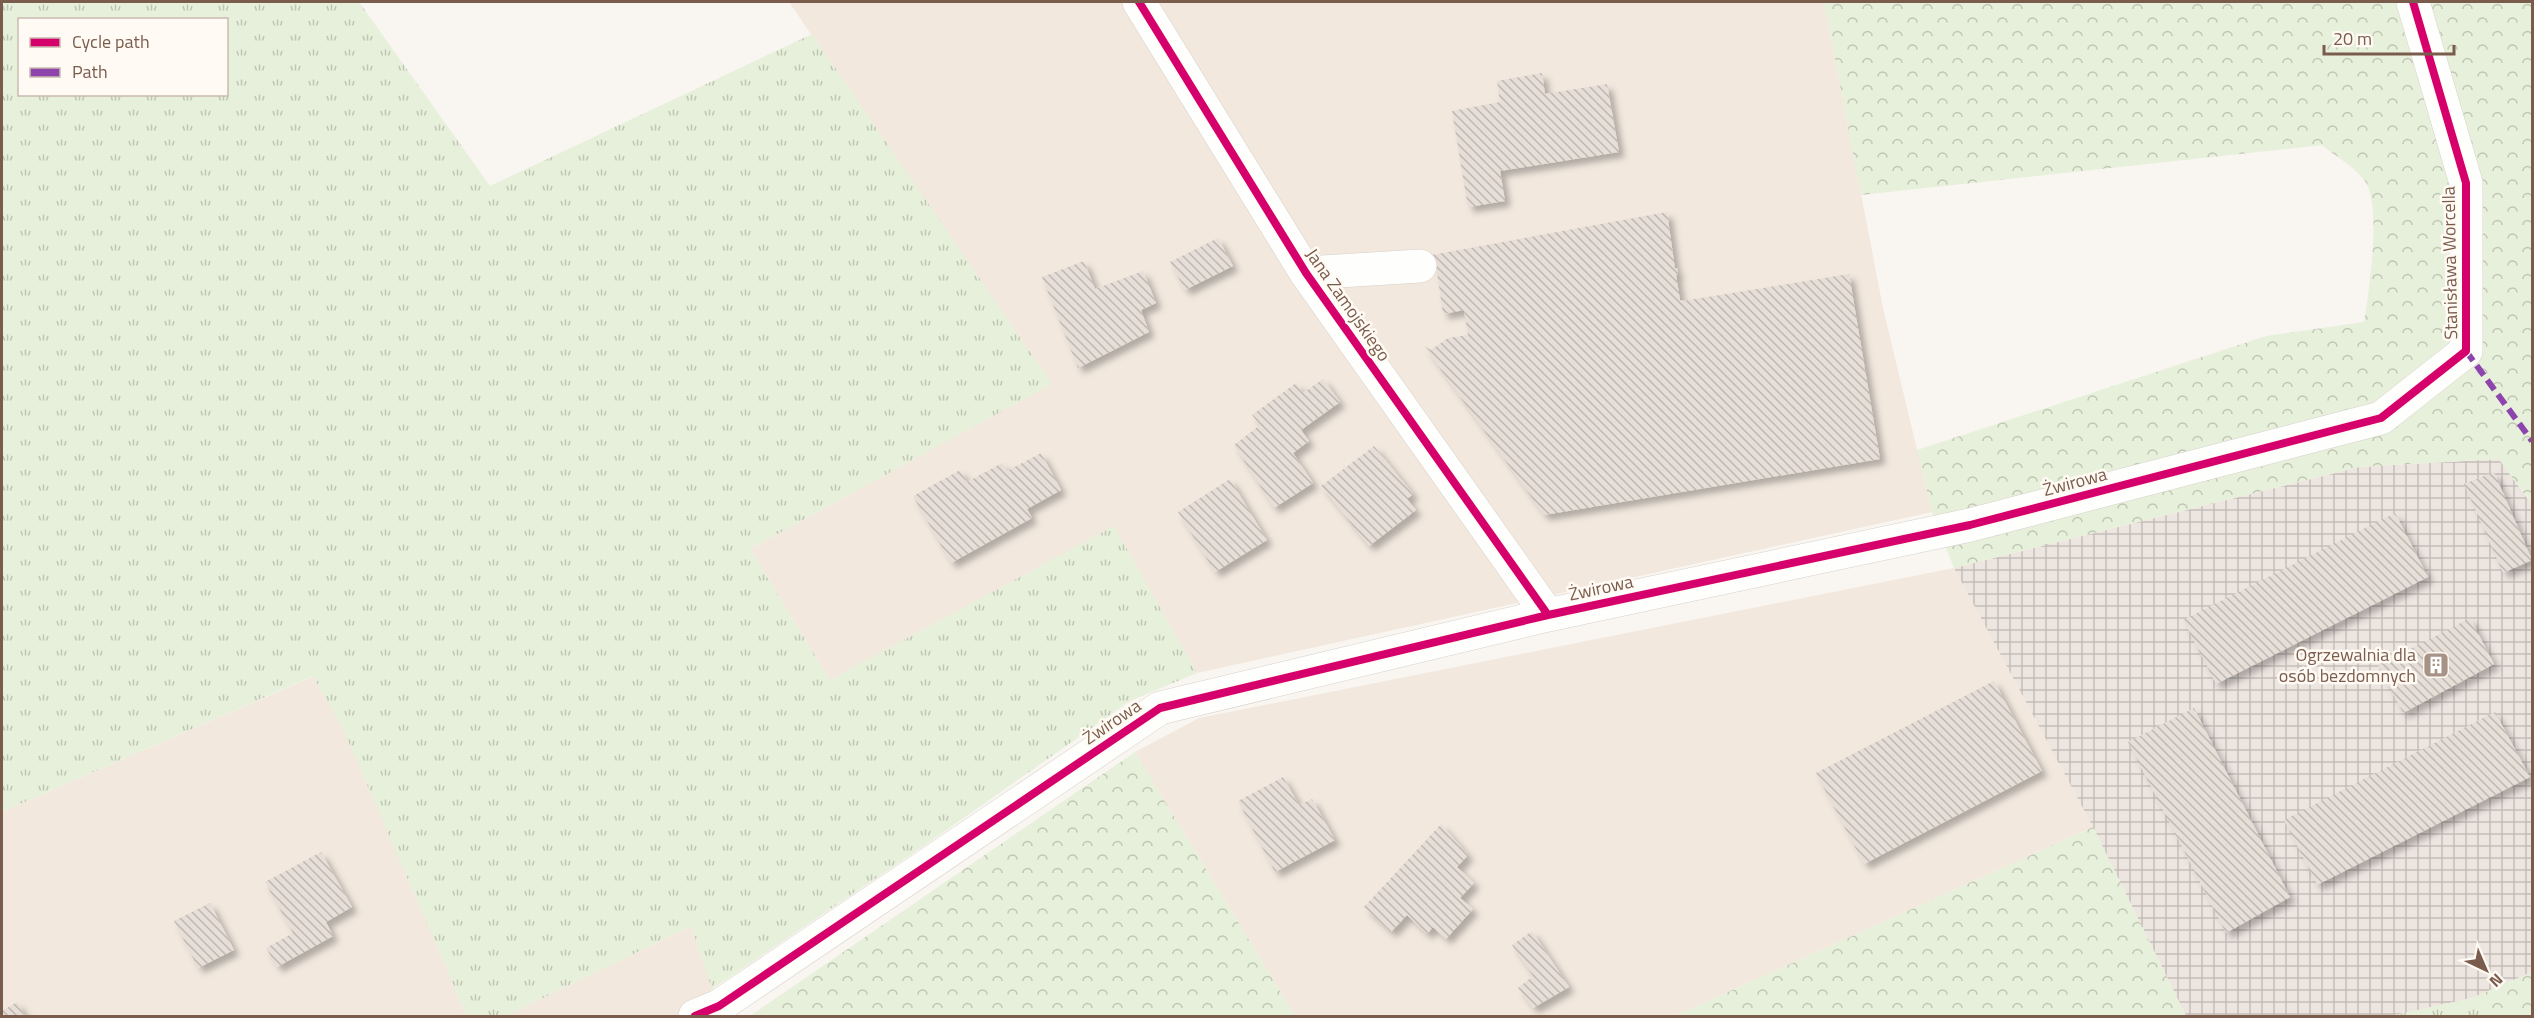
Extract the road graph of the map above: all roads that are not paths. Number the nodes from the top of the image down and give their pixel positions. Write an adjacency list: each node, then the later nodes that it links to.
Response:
1 (1139, 2): 4 (street, Jana Zamojskiego)
2 (2413, 2): 5 (street, Stanisława Worcella)
3 (1420, 266): 4 (street)
4 (1306, 273): 6 (street, Jana Zamojskiego)
5 (2466, 351): 6 (street, Żwirowa)
6 (1548, 615): 7 (street, Żwirowa)
7 (695, 1017)

